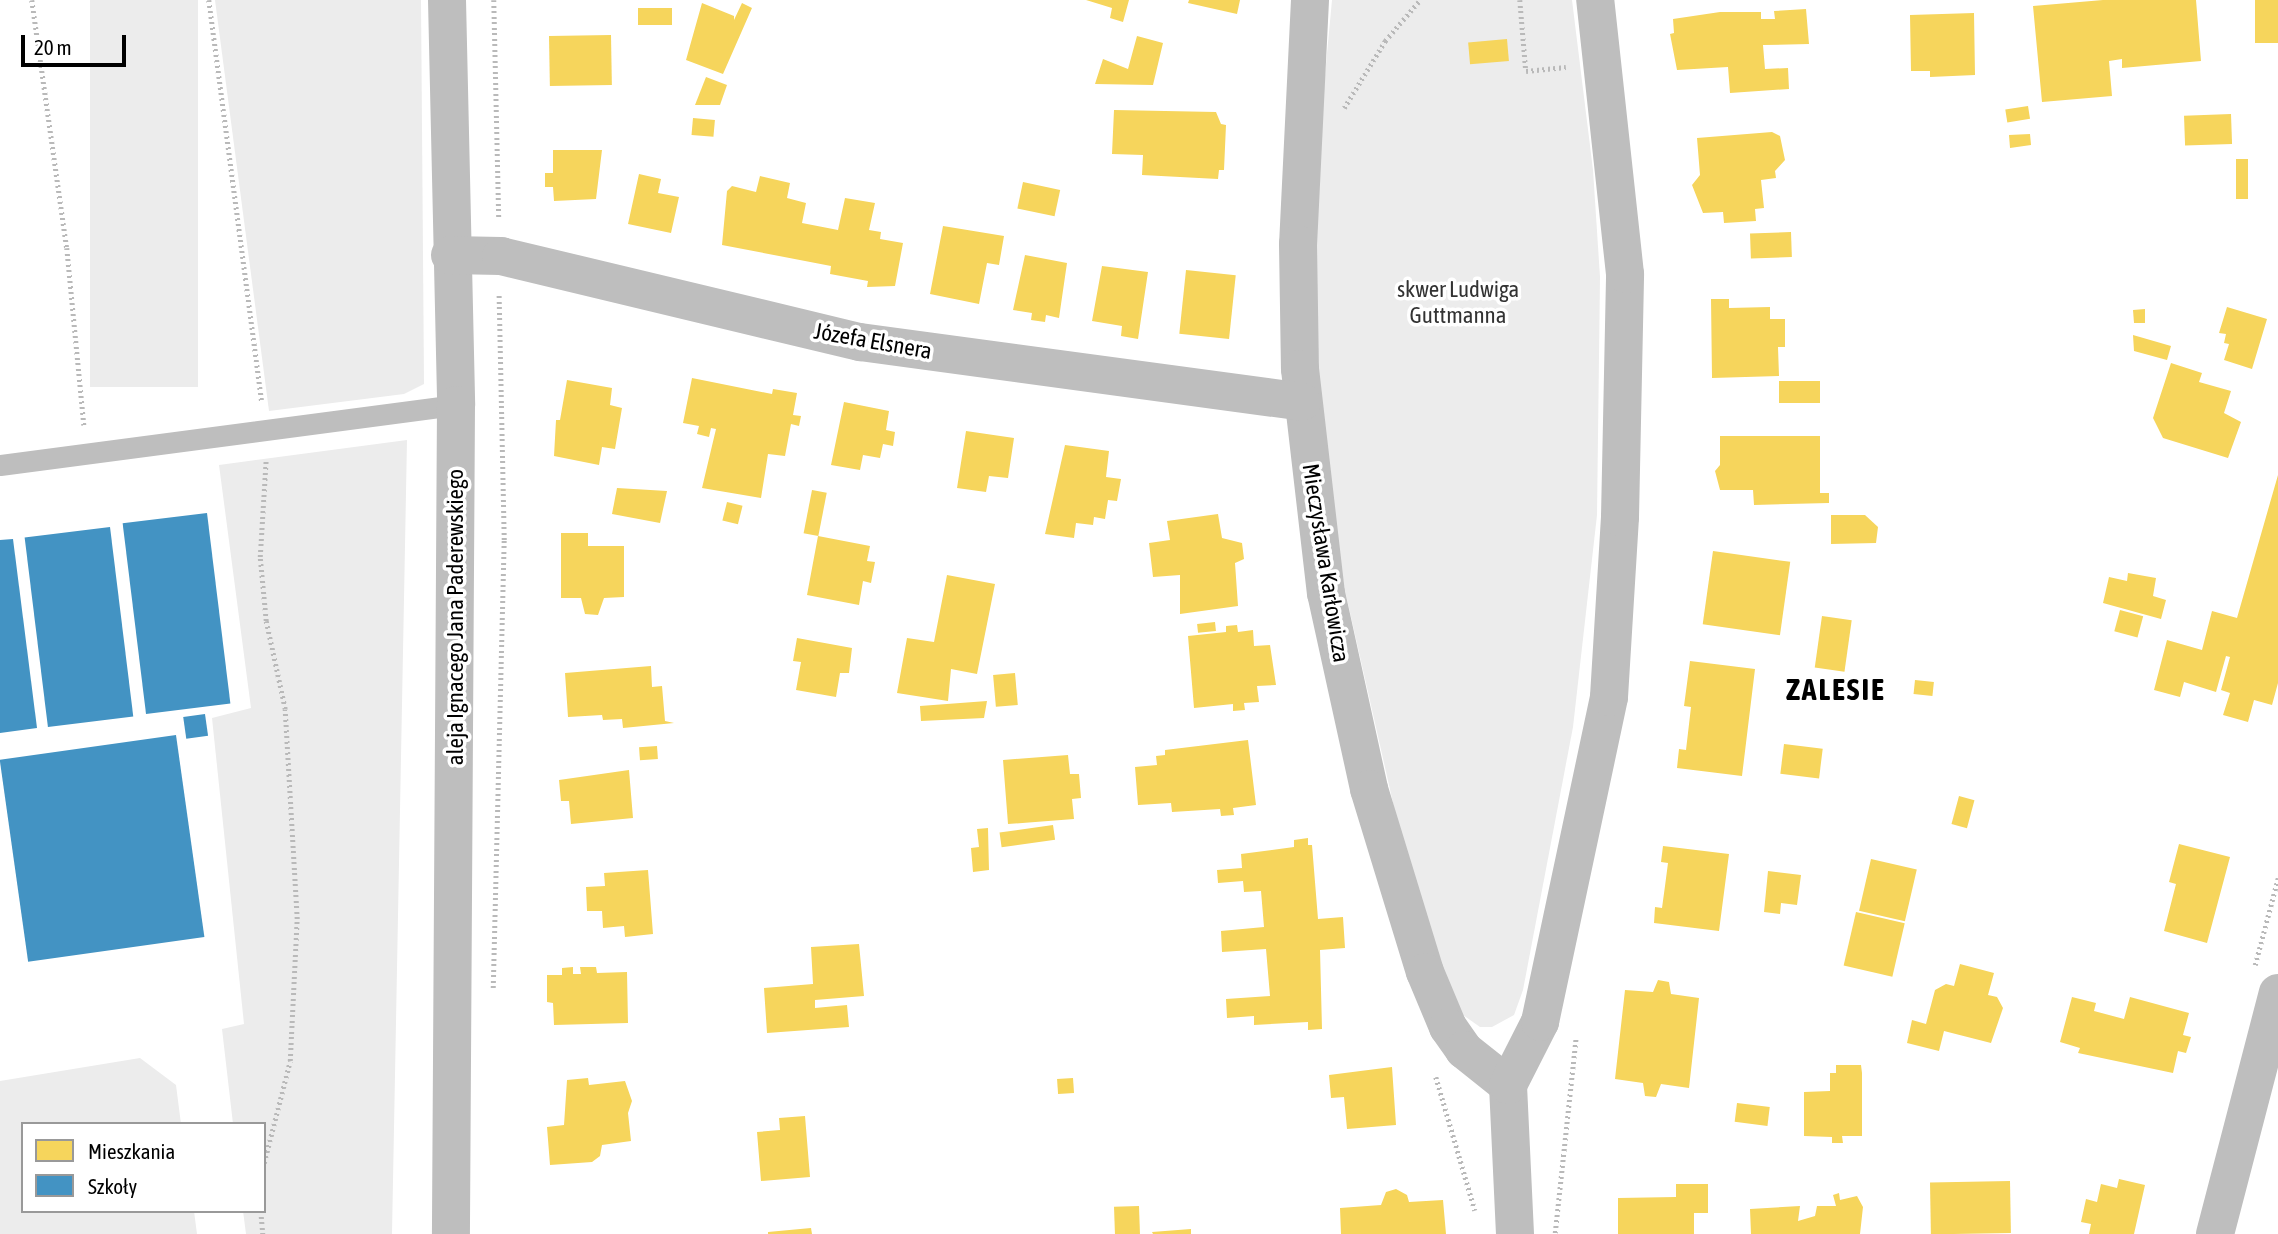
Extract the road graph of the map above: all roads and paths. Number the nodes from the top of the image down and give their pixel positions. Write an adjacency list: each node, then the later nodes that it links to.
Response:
1 (32, 0): 16 (path)
2 (209, 0): 15 (path)
3 (447, 0): 11 (street, aleja Ignacego Jana Paderewskiego)
4 (494, 0): 12 (path)
5 (1310, 0): 10 (street, Mieczysława Karłowicza)
6 (1420, 0): 10 (path)
7 (1520, 0): 9 (path)
8 (1595, 0): 9 (street)
9 (1603, 64): 20 (street)
10 (1306, 144): 13 (street, Mieczysława Karłowicza)
11 (450, 256): 12 (street, Józefa Elsnera); 14 (street, aleja Ignacego Jana Paderewskiego)
12 (500, 256): 13 (street, Józefa Elsnera); 19 (path)
13 (1302, 402): 20 (street, Mieczysława Karłowicza)
14 (456, 405): 15 (lane); 24 (street, aleja Ignacego Jana Paderewskiego)
15 (266, 429): 16 (lane); 21 (path)
16 (87, 453): 17 (lane)
17 (0, 465)
18 (2278, 993): 26 (street)
19 (492, 997)
20 (1508, 1085): 25 (street)
21 (266, 1155)
22 (261, 1213): 23 (path)
23 (262, 1234)
24 (451, 1234)
25 (1515, 1234)
26 (2215, 1234)

